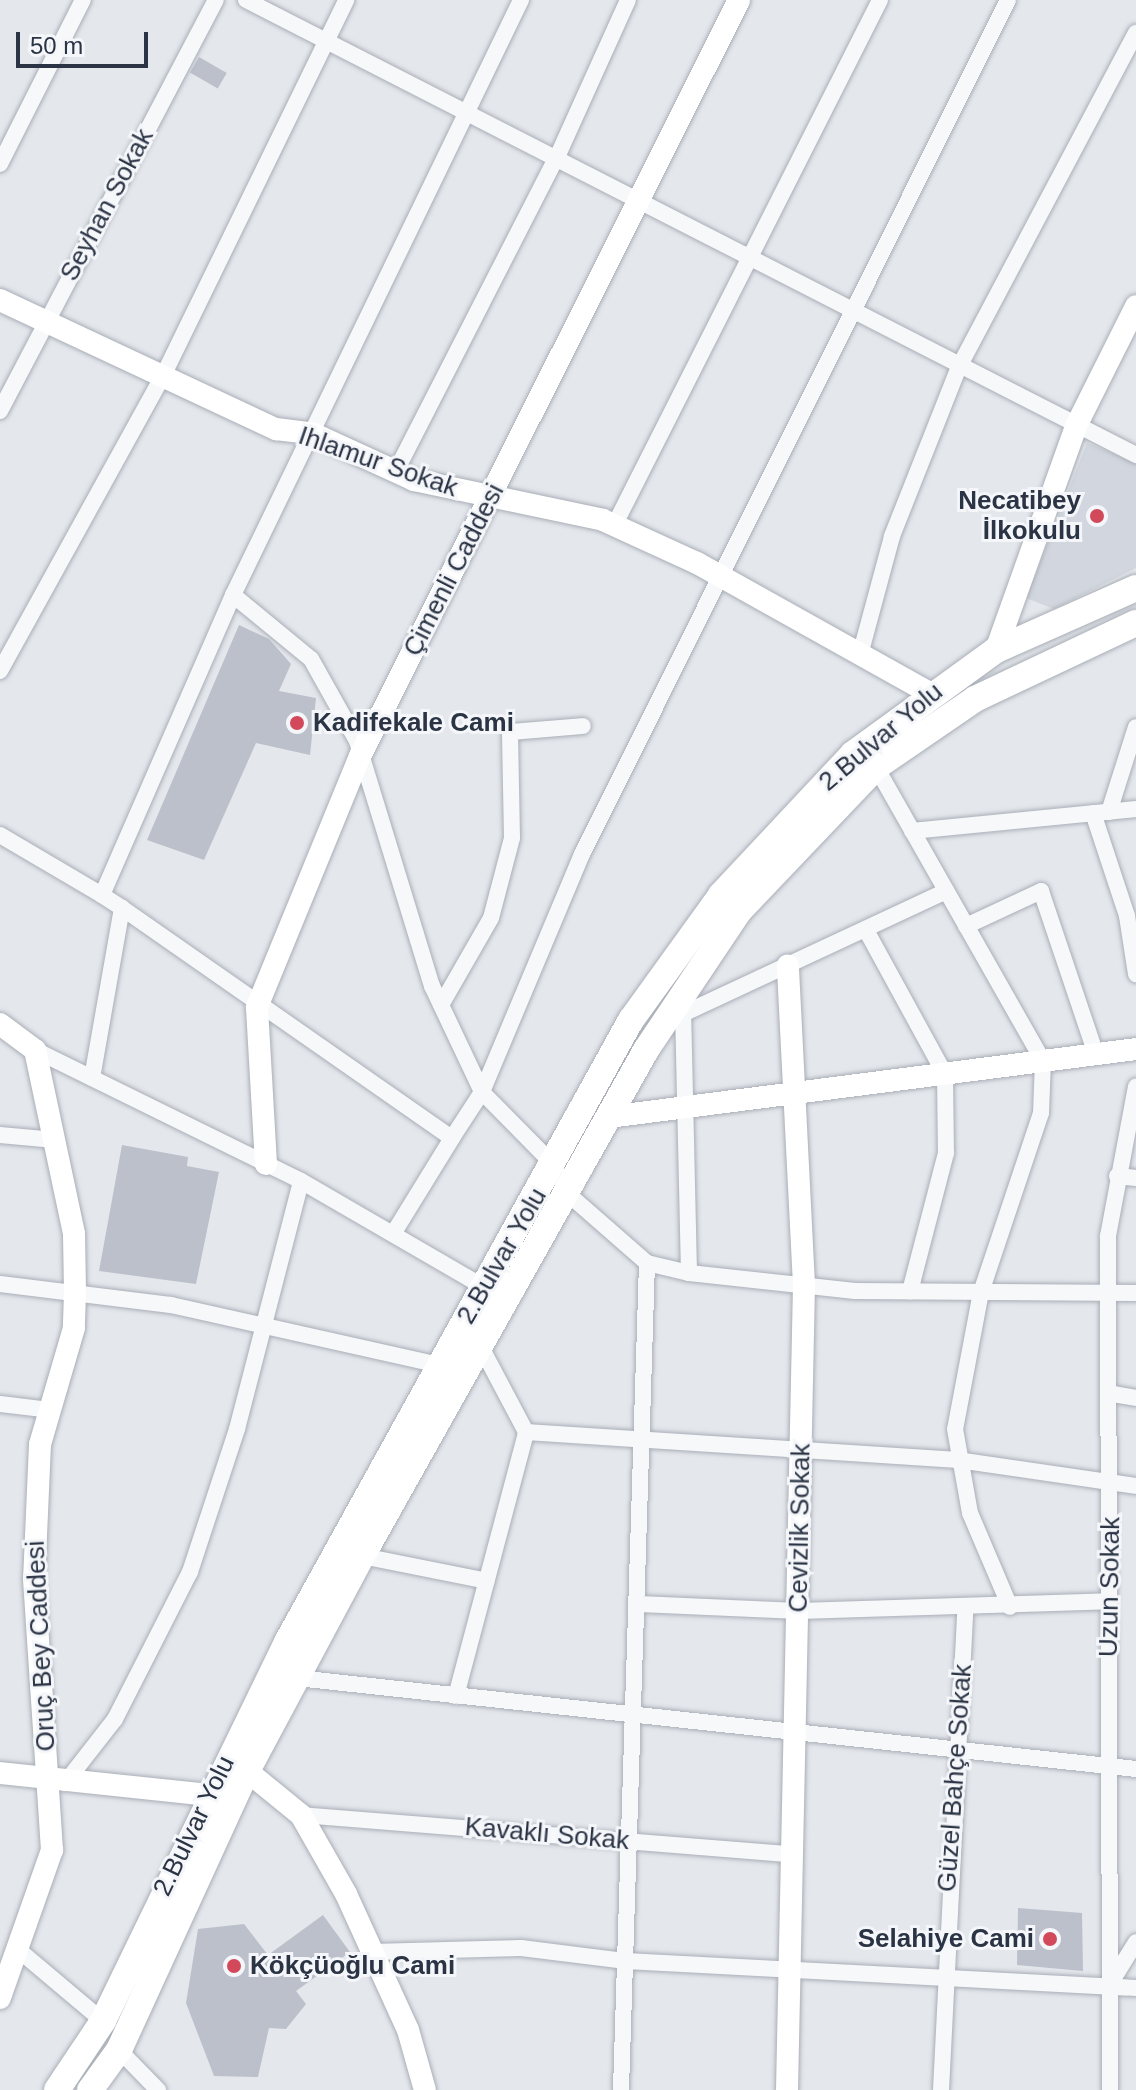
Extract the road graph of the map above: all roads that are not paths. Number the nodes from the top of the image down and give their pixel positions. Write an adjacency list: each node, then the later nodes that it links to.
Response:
1 (83, 0): 14 (street)
2 (216, 0): 20 (street, Seyhan Sokak)
3 (246, 0): 11 (street)
4 (346, 0): 11 (street)
5 (521, 0): 12 (street)
6 (628, 0): 13 (street)
7 (739, 0): 15 (street, Çimenli Caddesi)
8 (880, 0): 16 (street)
9 (1008, 0): 19 (street)
10 (1136, 33): 21 (street)
11 (325, 40): 12 (street); 22 (street)
12 (467, 110): 13 (street); 25 (street)
13 (558, 155): 15 (street); 27 (street)
14 (0, 164)
15 (640, 196): 16 (street); 28 (street, Çimenli Caddesi)
16 (751, 256): 19 (street); 29 (street)
17 (0, 300): 20 (street, Ihlamur Sokak)
18 (1136, 306): 24 (street)
19 (857, 313): 21 (street); 30 (street)
20 (45, 321): 22 (street, Ihlamur Sokak); 23 (street, Seyhan Sokak)
21 (959, 367): 24 (street); 35 (street)
22 (163, 376): 25 (street, Ihlamur Sokak); 36 (street)
23 (0, 411)
24 (1076, 426): 26 (street); 34 (street)
25 (314, 434): 27 (street, Ihlamur Sokak); 32 (street)
26 (1136, 455)
27 (395, 473): 28 (street, Ihlamur Sokak)
28 (490, 499): 29 (street, Ihlamur Sokak); 40 (street, Çimenli Caddesi)
29 (614, 526): 30 (street, Ihlamur Sokak)
30 (725, 579): 35 (street, Ihlamur Sokak); 64 (street)
31 (1136, 588): 34 (main road, 2.Bulvar Yolu)
32 (233, 595): 40 (street); 47 (street)
33 (1136, 623): 41 (main road, 2.Bulvar Yolu)
34 (996, 650): 37 (main road, 2.Bulvar Yolu)
35 (860, 655): 37 (street, Ihlamur Sokak)
36 (0, 671)
37 (930, 693): 72 (main road, 2.Bulvar Yolu)
38 (583, 726): 53 (street)
39 (1136, 727): 43 (street)
40 (361, 754): 53 (street); 54 (street, Çimenli Caddesi)
41 (876, 767): 44 (street); 55 (main road, 2.Bulvar Yolu)
42 (1136, 809): 43 (street)
43 (1101, 813): 44 (street); 52 (street)
44 (912, 831): 46 (street)
45 (0, 835): 47 (street)
46 (946, 891): 49 (street); 50 (street)
47 (102, 895): 48 (street)
48 (122, 908): 54 (street); 62 (street)
49 (966, 926): 59 (street); 60 (street)
50 (866, 930): 51 (street); 61 (street)
51 (788, 965): 55 (street); 65 (street, Cevizlik Sokak)
52 (1136, 974)
53 (441, 1005): 64 (street)
54 (257, 1007): 69 (street); 71 (street, Çimenli Caddesi)
55 (673, 1018): 66 (street); 67 (main road, 2.Bulvar Yolu)
56 (0, 1024): 58 (street)
57 (1136, 1049): 59 (street)
58 (35, 1050): 62 (street); 70 (street, Oruç Bey Caddesi)
59 (1096, 1054): 60 (street)
60 (1043, 1061): 61 (street); 84 (street)
61 (945, 1074): 65 (street); 83 (street)
62 (92, 1078): 71 (street)
63 (1136, 1087): 73 (street, Uzun Sokak)
64 (482, 1092): 69 (street); 72 (street)
65 (799, 1092): 66 (street); 81 (street, Cevizlik Sokak)
66 (684, 1107): 67 (street); 79 (street)
67 (609, 1117): 76 (main road, 2.Bulvar Yolu)
68 (0, 1135): 70 (street)
69 (452, 1138): 77 (street)
70 (55, 1140): 85 (street, Oruç Bey Caddesi)
71 (266, 1164): 75 (street)
72 (554, 1165): 76 (street); 82 (main road, 2.Bulvar Yolu)
73 (1117, 1176): 74 (street); 86 (street, Uzun Sokak)
74 (1136, 1178)
75 (301, 1181): 77 (street); 88 (street)
76 (567, 1193): 78 (street); 89 (main road, 2.Bulvar Yolu)
77 (393, 1234): 82 (street)
78 (647, 1263): 79 (street); 96 (street)
79 (689, 1273): 81 (street)
80 (0, 1284): 85 (street)
81 (804, 1285): 83 (street); 97 (street, Cevizlik Sokak)
82 (484, 1287): 90 (main road, 2.Bulvar Yolu)
83 (910, 1291): 84 (street)
84 (981, 1292): 86 (street); 98 (street)
85 (75, 1293): 88 (street); 94 (street, Oruç Bey Caddesi)
86 (1111, 1293): 87 (street); 91 (street, Uzun Sokak)
87 (1136, 1293)
88 (264, 1325): 90 (street); 117 (street)
89 (480, 1345): 95 (street); 101 (main road, 2.Bulvar Yolu)
90 (439, 1365): 118 (main road, 2.Bulvar Yolu)
91 (1113, 1394): 92 (street); 99 (street, Uzun Sokak)
92 (1136, 1398)
93 (0, 1404): 94 (street)
94 (50, 1410): 117 (street, Oruç Bey Caddesi)
95 (526, 1432): 96 (street); 102 (street)
96 (644, 1444): 97 (street); 104 (street)
97 (802, 1448): 98 (street); 107 (street, Cevizlik Sokak)
98 (958, 1460): 99 (street); 105 (street)
99 (1111, 1482): 100 (street); 103 (street, Uzun Sokak)
100 (1136, 1486)
101 (362, 1556): 102 (street); 108 (main road, 2.Bulvar Yolu)
102 (487, 1581): 109 (street)
103 (1109, 1601): 105 (street); 113 (street, Uzun Sokak)
104 (639, 1604): 107 (street); 110 (street)
105 (1010, 1607): 106 (street)
106 (965, 1609): 107 (street); 112 (street, Güzel Bahçe Sokak)
107 (799, 1611): 111 (street, Cevizlik Sokak)
108 (297, 1678): 109 (street); 115 (main road, 2.Bulvar Yolu)
109 (456, 1696): 110 (street)
110 (636, 1717): 111 (street); 120 (street)
111 (798, 1734): 112 (street); 121 (street, Cevizlik Sokak)
112 (960, 1751): 113 (street); 127 (street, Güzel Bahçe Sokak)
113 (1109, 1767): 114 (street); 128 (street, Uzun Sokak)
114 (1136, 1769)
115 (247, 1771): 119 (street); 132 (main road, 2.Bulvar Yolu)
116 (0, 1773): 117 (street)
117 (56, 1783): 118 (street); 123 (street, Oruç Bey Caddesi)
118 (208, 1795): 131 (main road, 2.Bulvar Yolu)
119 (301, 1815): 120 (street, Kavaklı Sokak); 124 (street)
120 (631, 1841): 121 (street, Kavaklı Sokak); 125 (street)
121 (794, 1855): 126 (street, Cevizlik Sokak)
122 (1136, 1942): 128 (street)
123 (21, 1952): 130 (street, Oruç Bey Caddesi); 131 (street)
124 (372, 1952): 125 (street); 136 (street)
125 (626, 1961): 126 (street); 137 (street)
126 (791, 1970): 127 (street); 138 (street, Cevizlik Sokak)
127 (941, 1978): 128 (street); 139 (street, Güzel Bahçe Sokak)
128 (1110, 1986): 129 (street); 140 (street, Uzun Sokak)
129 (1136, 1988)
130 (1, 1994)
131 (103, 2021): 133 (main road, 2.Bulvar Yolu)
132 (119, 2050): 134 (main road, 2.Bulvar Yolu); 135 (street)
133 (57, 2090)
134 (90, 2090)
135 (158, 2090)
136 (425, 2090)
137 (621, 2090)
138 (787, 2090)
139 (941, 2090)
140 (1110, 2090)

